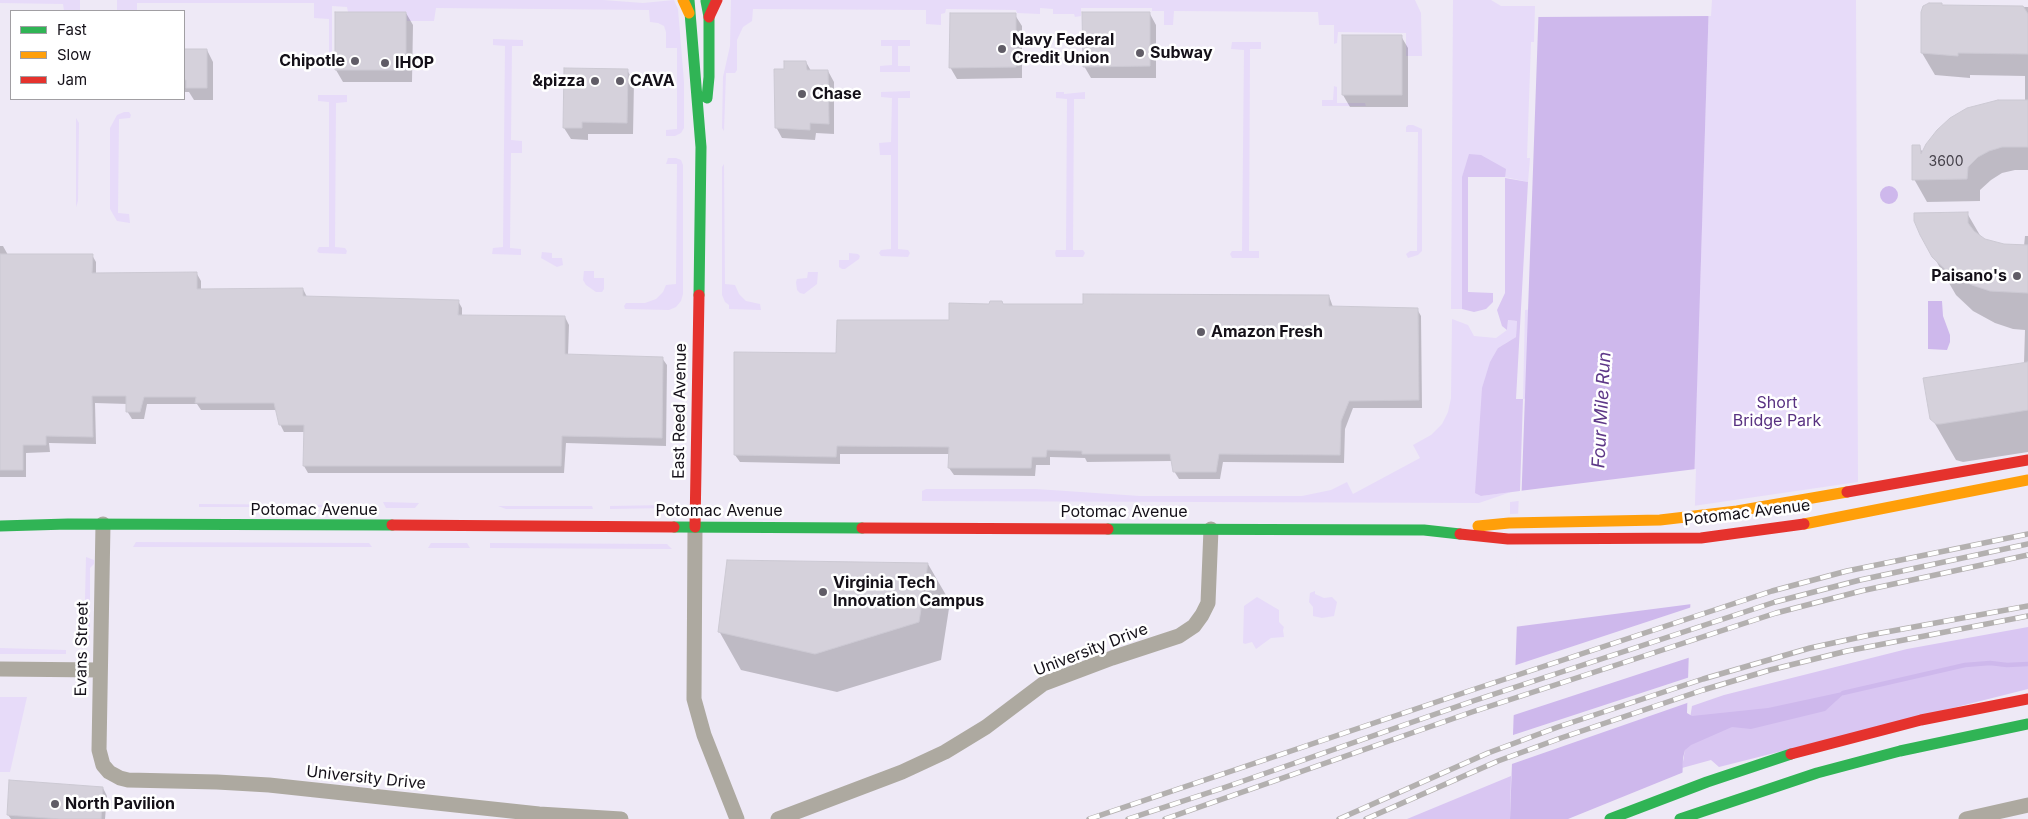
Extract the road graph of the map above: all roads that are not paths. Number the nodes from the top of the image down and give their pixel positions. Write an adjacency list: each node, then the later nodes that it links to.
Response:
1 (683, 0): 5 (main road)
2 (689, 0): 5 (main road, East Reed Avenue)
3 (706, 0): 6 (main road, East Reed Avenue)
4 (717, 0): 6 (main road)
5 (689, 14): 7 (main road, East Reed Avenue)
6 (709, 17): 7 (main road, East Reed Avenue)
7 (701, 147): 12 (main road, East Reed Avenue)
8 (2028, 460): 14 (main road, Potomac Avenue)
9 (2028, 480): 14 (main road, Potomac Avenue)
10 (103, 524): 11 (main road, Potomac Avenue); 12 (main road, Potomac Avenue); 16 (street, Evans Street)
11 (0, 526)
12 (695, 527): 13 (main road, Potomac Avenue); 22 (street, East Reed Avenue)
13 (1210, 529): 14 (main road, Potomac Avenue); 23 (street, University Drive)
14 (1437, 530)
15 (0, 669): 16 (street)
16 (99, 670): 19 (street, Evans Street)
17 (2028, 699): 24 (main road)
18 (2028, 724): 25 (main road)
19 (109, 772): 21 (street, University Drive)
20 (2028, 805): 26 (street)
21 (621, 819)
22 (738, 819)
23 (778, 819)
24 (1610, 819)
25 (1680, 819)
26 (1966, 819)

